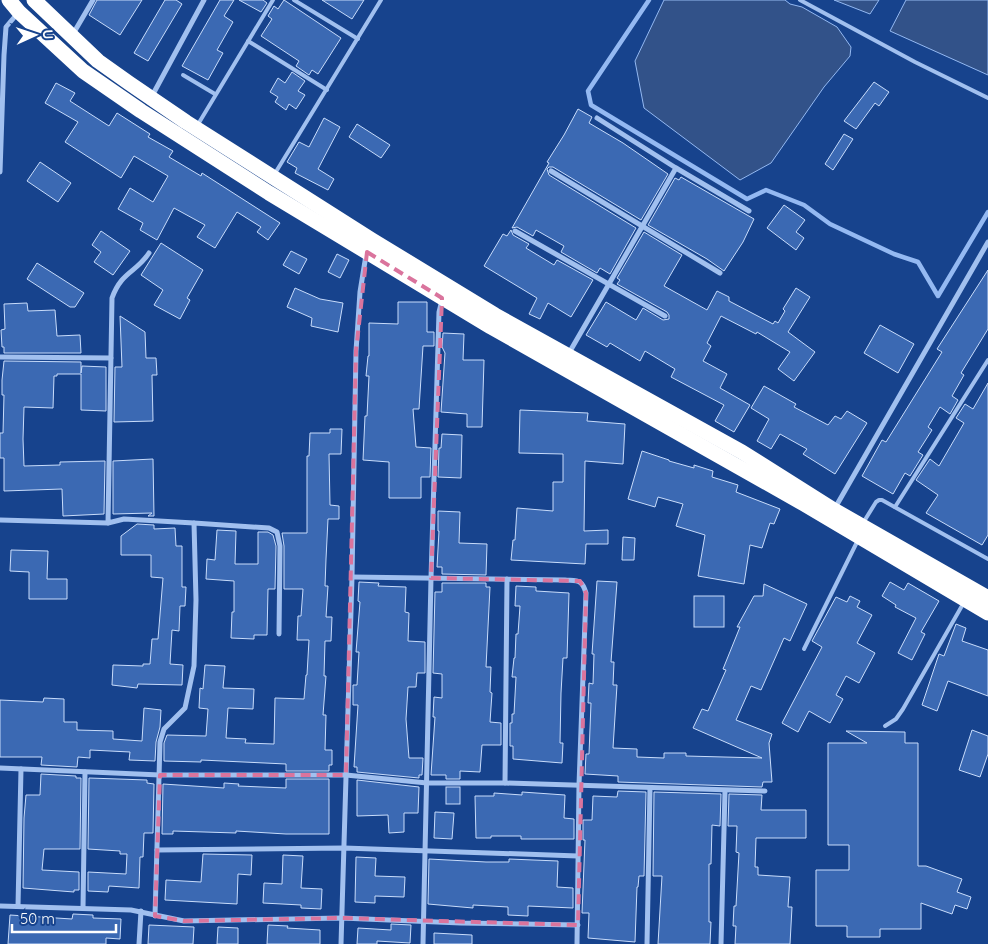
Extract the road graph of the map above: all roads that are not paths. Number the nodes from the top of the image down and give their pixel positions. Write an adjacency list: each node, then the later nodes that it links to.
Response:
1 (8, 0): 9 (highway)
2 (34, 0): 10 (highway)
3 (93, 0): 10 (street)
4 (204, 0): 16 (street)
5 (273, 0): 12 (lane)
6 (294, 0): 11 (lane)
7 (381, 0): 11 (lane)
8 (800, 0): 17 (lane)
9 (19, 12): 19 (highway); 22 (street)
10 (71, 37): 16 (highway)
11 (358, 39): 14 (lane)
12 (248, 41): 14 (lane); 15 (lane)
13 (183, 75): 15 (lane)
14 (327, 90): 23 (lane)
15 (215, 94): 19 (lane)
16 (151, 97): 19 (highway)
17 (988, 98)
18 (597, 118): 20 (street)
19 (192, 135): 23 (highway); 28 (highway)
20 (676, 168): 24 (street); 25 (street)
21 (551, 171): 25 (street)
22 (0, 172)
23 (273, 177): 34 (highway)
24 (749, 211)
25 (642, 226): 30 (street); 31 (street)
26 (515, 231): 31 (street)
27 (988, 242): 39 (street)
28 (367, 252): 32 (highway); 45 (street)
29 (149, 253): 36 (street)
30 (720, 273)
31 (607, 285): 33 (street); 34 (street)
32 (442, 298): 43 (highway); 46 (street)
33 (665, 316)
34 (567, 355): 39 (highway)
35 (0, 357): 36 (street)
36 (111, 358): 41 (street)
37 (988, 360): 38 (lane)
38 (895, 507): 43 (lane); 44 (lane)
39 (834, 510): 43 (highway)
40 (0, 520): 41 (street)
41 (108, 523): 42 (street)
42 (194, 523): 51 (street); 57 (street)
43 (861, 531): 48 (highway); 49 (highway); 52 (lane)
44 (988, 559)
45 (352, 576): 46 (street); 58 (street)
46 (431, 578): 47 (street); 59 (street)
47 (507, 579): 60 (street); 61 (street)
48 (988, 598)
49 (966, 600): 50 (highway); 53 (lane)
50 (988, 613)
51 (279, 634)
52 (804, 649)
53 (885, 726)
54 (0, 768): 55 (street)
55 (21, 769): 56 (street); 70 (street)
56 (85, 772): 57 (street); 71 (street)
57 (160, 775): 58 (street); 66 (street)
58 (346, 775): 59 (street); 65 (street)
59 (427, 783): 60 (street); 67 (street)
60 (506, 783): 61 (street)
61 (579, 785): 62 (street); 68 (street)
62 (650, 788): 63 (street); 81 (street)
63 (725, 790): 64 (street); 82 (street)
64 (765, 791)
65 (344, 848): 66 (street); 67 (street); 74 (street)
66 (157, 850): 73 (street)
67 (426, 851): 68 (street); 75 (street)
68 (578, 856): 76 (street)
69 (0, 906): 70 (street)
70 (18, 906): 71 (street)
71 (83, 908): 72 (street)
72 (141, 911): 73 (street); 77 (street)
73 (155, 916): 74 (street)
74 (341, 918): 75 (street); 78 (street)
75 (424, 922): 76 (street); 79 (street)
76 (578, 925): 80 (street)
77 (139, 944)
78 (341, 944)
79 (423, 944)
80 (577, 944)
81 (647, 944)
82 (721, 944)

